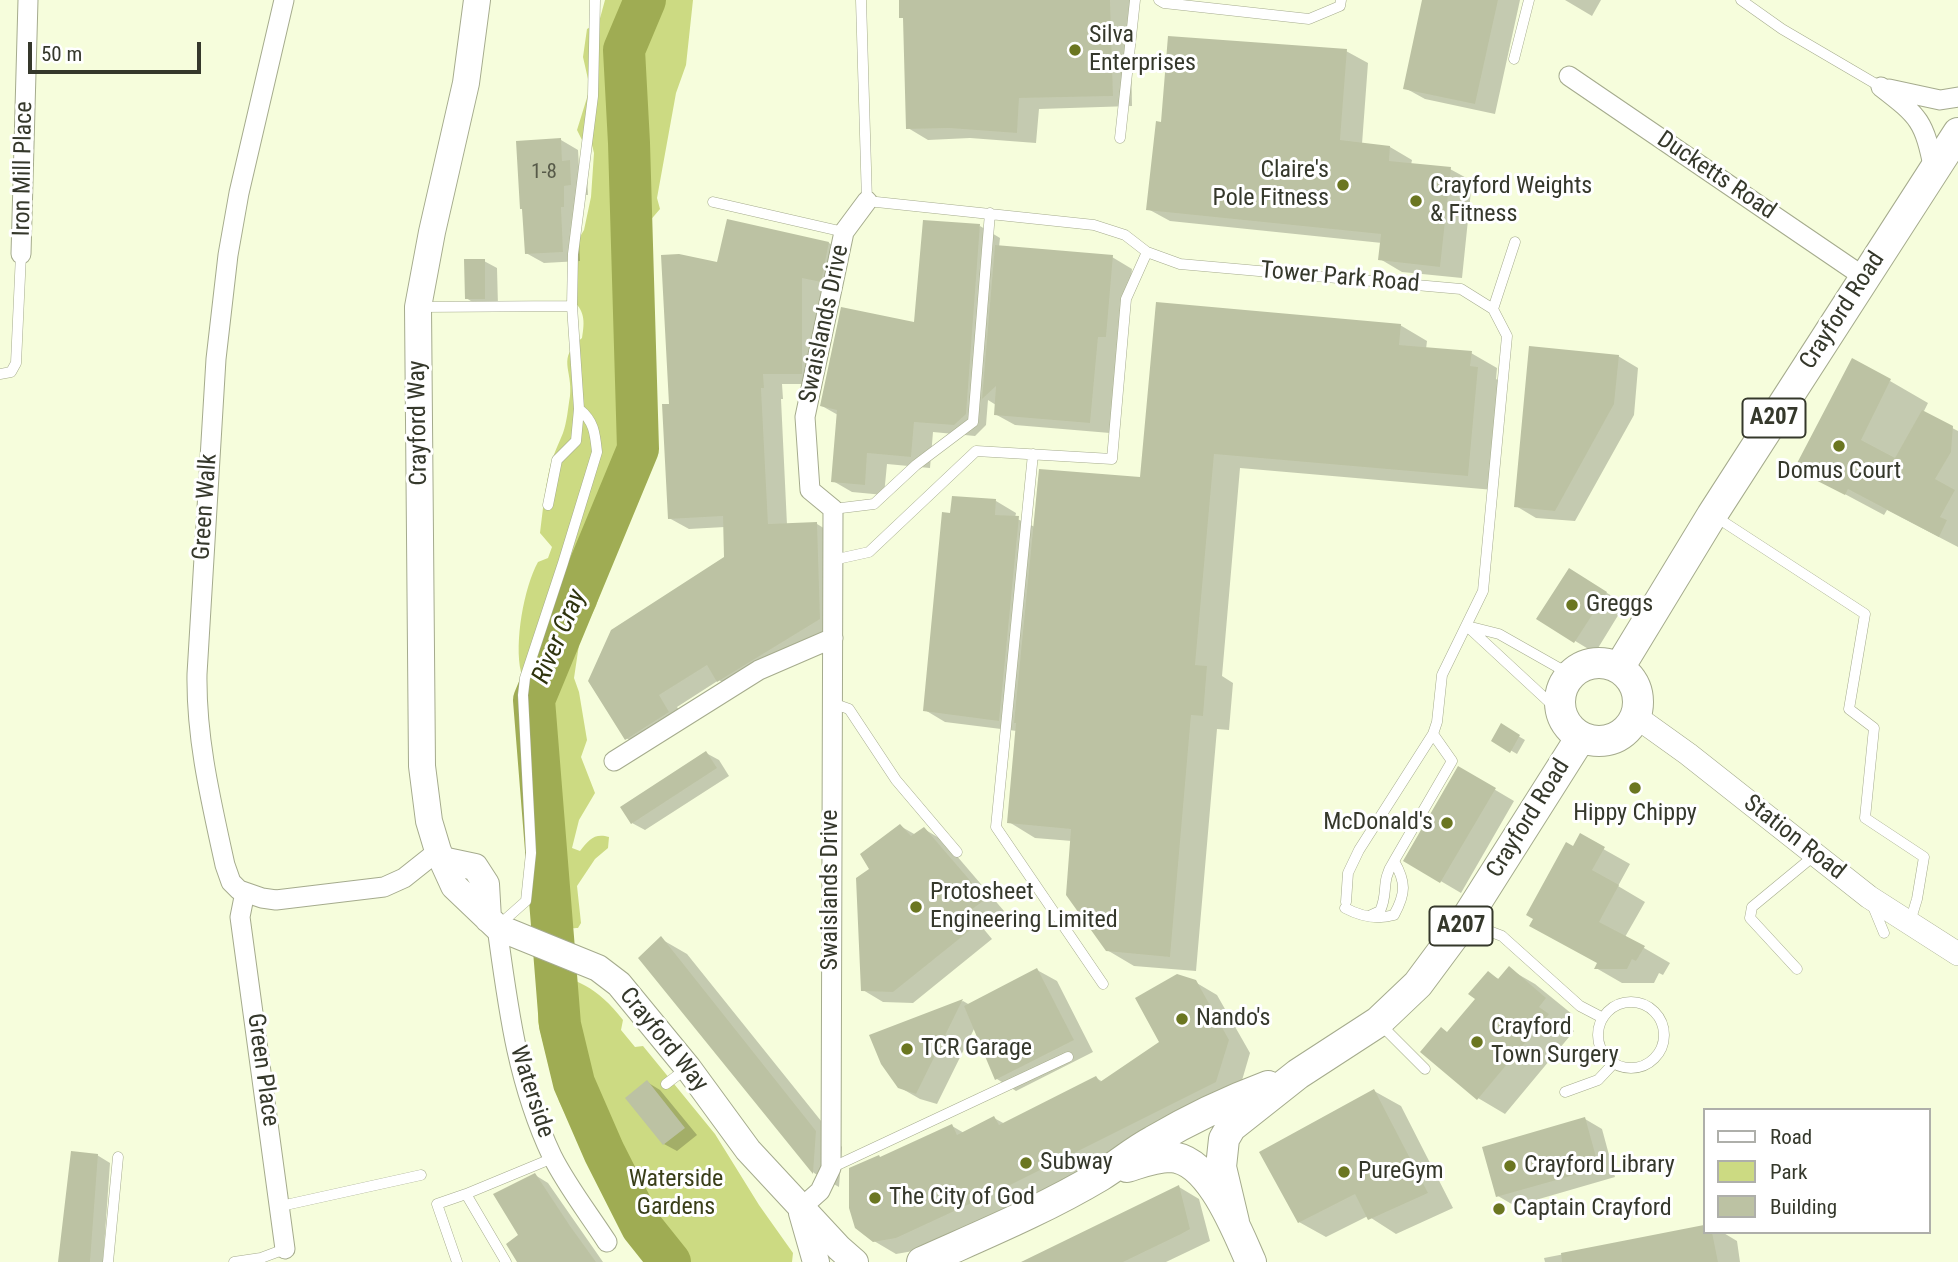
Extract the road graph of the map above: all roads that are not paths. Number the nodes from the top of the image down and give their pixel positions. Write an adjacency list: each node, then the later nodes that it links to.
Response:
1 (28, 0): 24 (street, Iron Mill Place)
2 (284, 0): 50 (street, Green Walk)
3 (477, 0): 27 (main road, Crayford Way)
4 (595, 0): 26 (lane)
5 (861, 0): 18 (lane)
6 (1135, 0): 16 (lane)
7 (1159, 0): 8 (lane)
8 (1341, 0)
9 (1529, 0): 11 (lane)
10 (1748, 2): 13 (lane)
11 (1514, 59)
12 (1569, 76): 25 (street, Ducketts Road)
13 (1881, 87): 14 (street); 17 (street)
14 (1958, 97)
15 (1958, 133): 17 (main road, Crayford Road / A207)
16 (1120, 138)
17 (1934, 170): 25 (main road, Crayford Road / A207)
18 (867, 201): 20 (lane, Tower Park Road); 21 (street, Swaislands Drive)
19 (713, 202): 21 (lane)
20 (990, 213): 23 (lane, Tower Park Road); 33 (lane)
21 (844, 232): 33 (street, Swaislands Drive)
22 (1515, 242): 28 (lane)
23 (1147, 252): 28 (lane, Tower Park Road); 31 (lane)
24 (21, 254): 29 (lane)
25 (1864, 276): 34 (main road, Crayford Road / A207)
26 (572, 306): 27 (lane); 30 (lane)
27 (418, 307): 47 (main road, Crayford Way)
28 (1493, 309): 36 (lane)
29 (0, 374)
30 (579, 409): 32 (lane); 55 (lane)
31 (1033, 454): 35 (lane); 59 (lane)
32 (548, 505)
33 (833, 509): 35 (street, Swaislands Drive)
34 (1712, 515): 38 (main road, Crayford Road / A207); 54 (lane)
35 (833, 561): 37 (street, Swaislands Drive)
36 (1467, 626): 39 (lane); 41 (lane); 43 (lane)
37 (833, 638): 40 (street, Swaislands Drive); 45 (street)
38 (1619, 668): 39 (main road); 42 (main road)
39 (1576, 670): 41 (main road)
40 (831, 703): 46 (lane); 71 (street, Swaislands Drive)
41 (1561, 713): 44 (main road, Crayford Road)
42 (1635, 716): 44 (main road, Crayford Road); 48 (street, Station Road)
43 (1433, 734): 49 (lane); 52 (lane)
44 (1581, 737): 53 (main road, Crayford Road / A207)
45 (614, 761)
46 (957, 852)
47 (440, 855): 50 (street); 55 (main road, Crayford Way)
48 (1815, 855): 51 (street, Station Road); 58 (lane)
49 (1394, 861): 52 (lane); 52 (lane)
50 (245, 892): 75 (street, Green Place)
51 (1869, 897): 54 (street, Station Road); 56 (lane)
52 (1369, 916)
53 (1464, 922): 60 (lane); 61 (main road, Crayford Road / A207)
54 (1910, 922): 57 (street, Station Road)
55 (493, 923): 64 (main road, Crayford Way); 70 (street, Waterside)
56 (1884, 933)
57 (1955, 952)
58 (1797, 969)
59 (1103, 984)
60 (1603, 1018): 63 (lane); 63 (lane)
61 (1378, 1022): 65 (lane); 66 (main road, Crayford Road / A207)
62 (1068, 1058): 71 (lane)
63 (1614, 1063): 68 (lane)
64 (688, 1068): 67 (lane); 76 (main road, Crayford Way)
65 (1425, 1069)
66 (1298, 1074): 73 (main road, Crayford Road / A207); 77 (main road, Crayford Road / A207)
67 (666, 1084)
68 (1565, 1092)
69 (118, 1157): 80 (lane)
70 (553, 1158): 74 (lane); 78 (street, Waterside)
71 (831, 1167): 76 (street)
72 (421, 1175): 75 (lane)
73 (1100, 1176): 77 (main road, Crayford Road / A207); 86 (main road, Crayford Road / A207)
74 (466, 1194): 82 (lane); 83 (lane)
75 (281, 1206): 79 (street, Green Place)
76 (801, 1208): 84 (main road, Crayford Way); 85 (main road, Crayford Way)
77 (1234, 1222): 87 (main road, A207)
78 (607, 1242)
79 (285, 1249): 81 (lane)
80 (108, 1262)
81 (234, 1262)
82 (457, 1262)
83 (506, 1262)
84 (816, 1262)
85 (855, 1262)
86 (922, 1262)
87 (1251, 1262)

